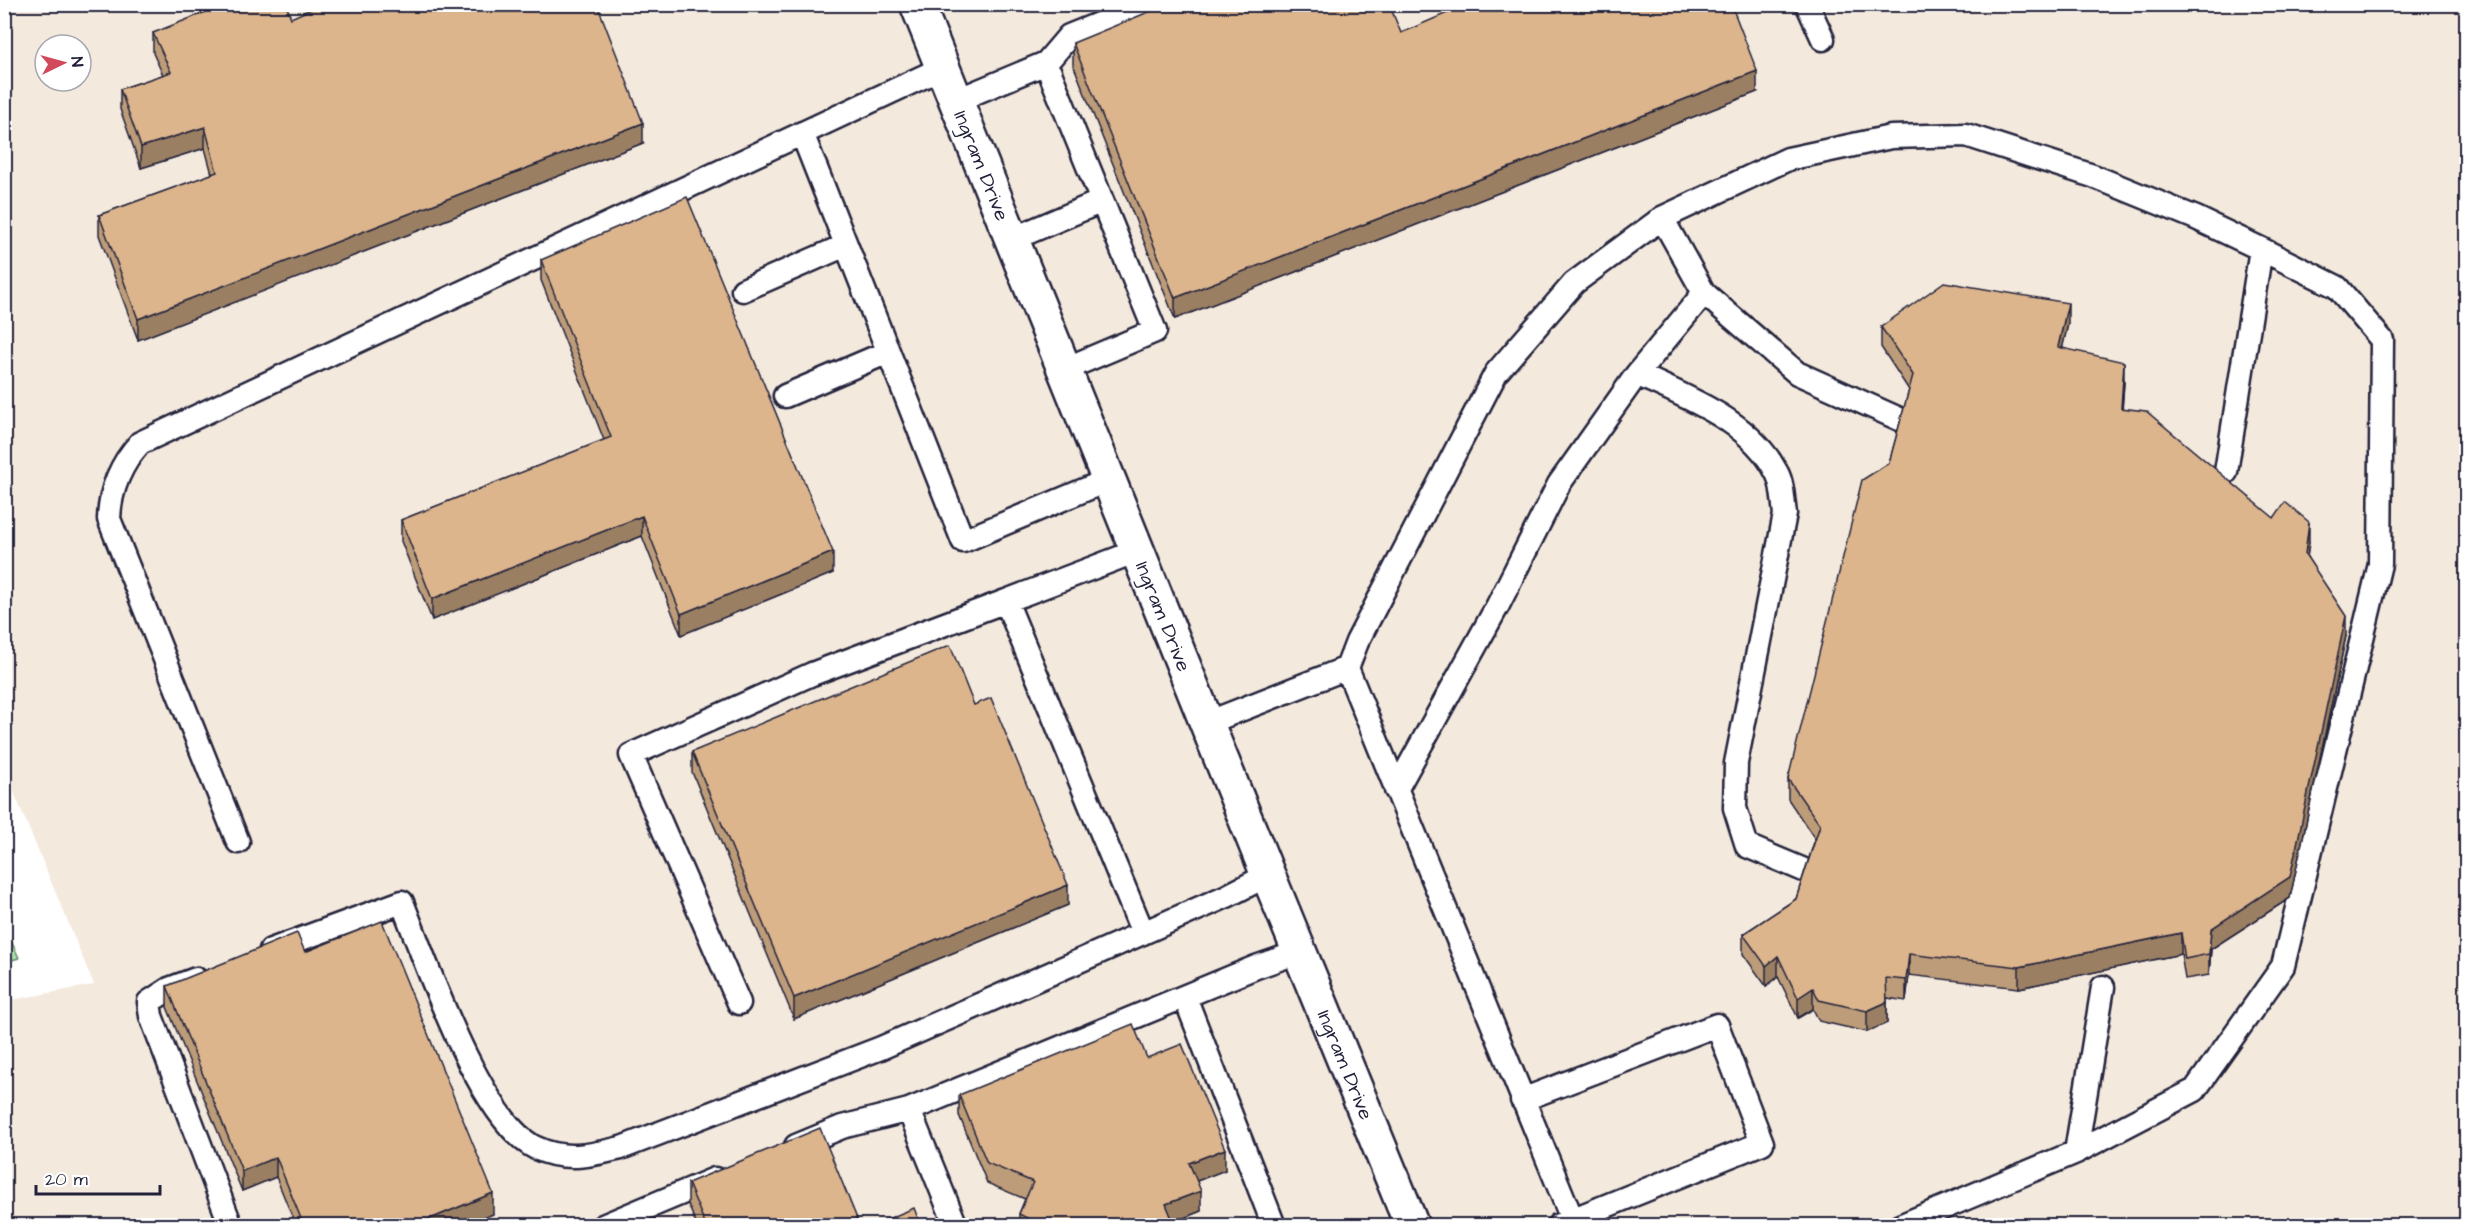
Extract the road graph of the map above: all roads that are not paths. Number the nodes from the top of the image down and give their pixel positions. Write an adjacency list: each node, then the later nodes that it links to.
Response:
1 (917, 4): 6 (street, Ingram Drive)
2 (1148, 4): 5 (lane)
3 (1807, 4): 4 (lane)
4 (1823, 39)
5 (1046, 63): 7 (lane); 9 (lane)
6 (942, 68): 7 (street, Ingram Drive); 8 (lane)
7 (955, 101): 11 (street, Ingram Drive)
8 (802, 133): 12 (lane); 28 (lane)
9 (1102, 201): 11 (lane); 17 (lane)
10 (1662, 218): 13 (lane); 15 (lane); 25 (lane)
11 (1010, 240): 17 (street, Ingram Drive)
12 (846, 246): 14 (lane); 16 (lane)
13 (2261, 249): 21 (lane); 40 (lane)
14 (743, 290)
15 (1704, 293): 18 (lane); 20 (lane)
16 (888, 351): 19 (lane); 22 (lane)
17 (1063, 370): 22 (street, Ingram Drive)
18 (1637, 374): 27 (lane); 29 (lane)
19 (785, 396)
20 (1905, 422)
21 (2226, 472)
22 (1108, 480): 23 (street, Ingram Drive)
23 (1137, 551): 24 (lane); 26 (street, Ingram Drive)
24 (1006, 601): 31 (lane); 37 (lane)
25 (1347, 668): 26 (lane); 27 (lane)
26 (1206, 723): 30 (street, Ingram Drive)
27 (1396, 790): 38 (lane)
28 (238, 842)
29 (1811, 873)
30 (1268, 875): 31 (lane); 32 (street, Ingram Drive)
31 (1143, 933): 33 (lane)
32 (1299, 952): 36 (lane); 48 (street, Ingram Drive)
33 (255, 956)
34 (212, 973): 44 (lane)
35 (2103, 987): 40 (lane)
36 (1185, 997): 39 (lane); 47 (lane)
37 (739, 1003)
38 (1522, 1100): 43 (lane); 43 (lane)
39 (909, 1110): 41 (lane); 46 (lane)
40 (2076, 1152): 49 (lane)
41 (777, 1154)
42 (734, 1172): 45 (lane)
43 (1565, 1222)
44 (231, 1226)
45 (603, 1226)
46 (956, 1226)
47 (1274, 1226)
48 (1412, 1226)
49 (1899, 1226)

